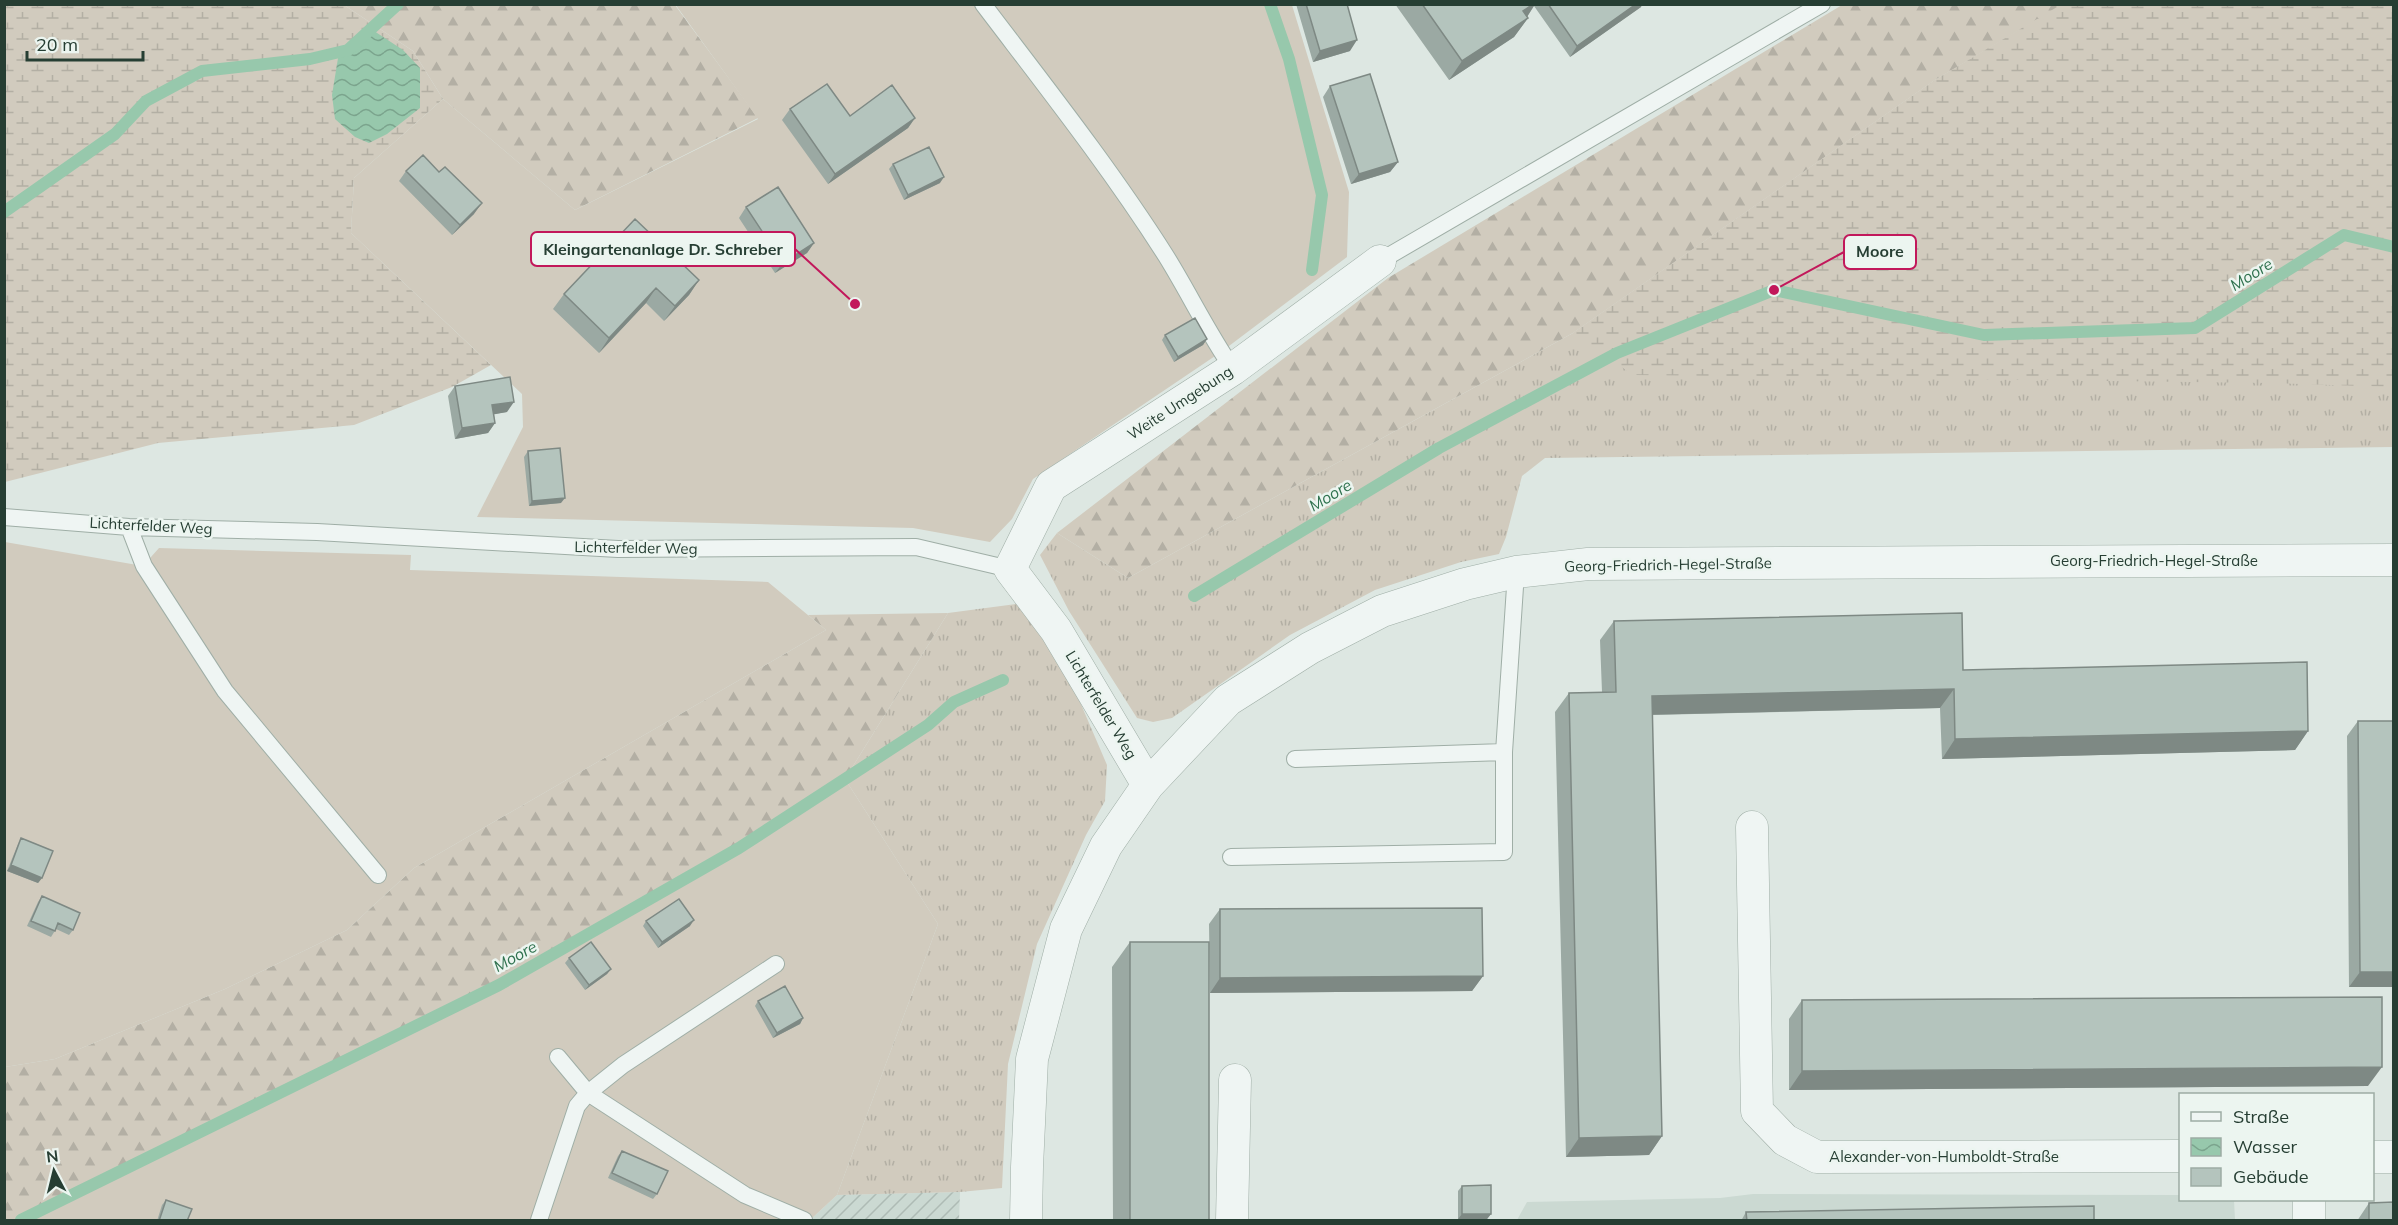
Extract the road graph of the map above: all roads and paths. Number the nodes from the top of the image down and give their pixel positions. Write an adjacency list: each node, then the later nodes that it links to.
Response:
1 (983, 4): 4 (lane)
2 (1822, 4): 3 (lane)
3 (1380, 261): 4 (street, Weite Umgebung)
4 (1233, 369): 8 (street, Weite Umgebung)
5 (4, 517): 6 (lane, Lichterfelder Weg)
6 (129, 527): 8 (lane, Lichterfelder Weg); 15 (lane)
7 (2394, 560): 9 (street, Georg-Friedrich-Hegel-Straße)
8 (1010, 569): 12 (street, Lichterfelder Weg)
9 (1516, 572): 10 (lane); 12 (street, Georg-Friedrich-Hegel-Straße)
10 (1504, 752): 11 (lane); 14 (lane)
11 (1295, 759)
12 (1148, 785): 26 (street, Georg-Friedrich-Hegel-Straße)
13 (1752, 827): 20 (street, Alexander-von-Humboldt-Straße)
14 (1231, 857)
15 (378, 875)
16 (776, 964): 19 (lane)
17 (558, 1057): 19 (lane)
18 (1234, 1080): 27 (street)
19 (588, 1093): 24 (lane); 25 (lane)
20 (2179, 1156)
21 (2374, 1157): 22 (street)
22 (2394, 1157)
23 (2308, 1201): 28 (street)
24 (539, 1221)
25 (804, 1221)
26 (1026, 1221)
27 (1232, 1221)
28 (2308, 1221)

